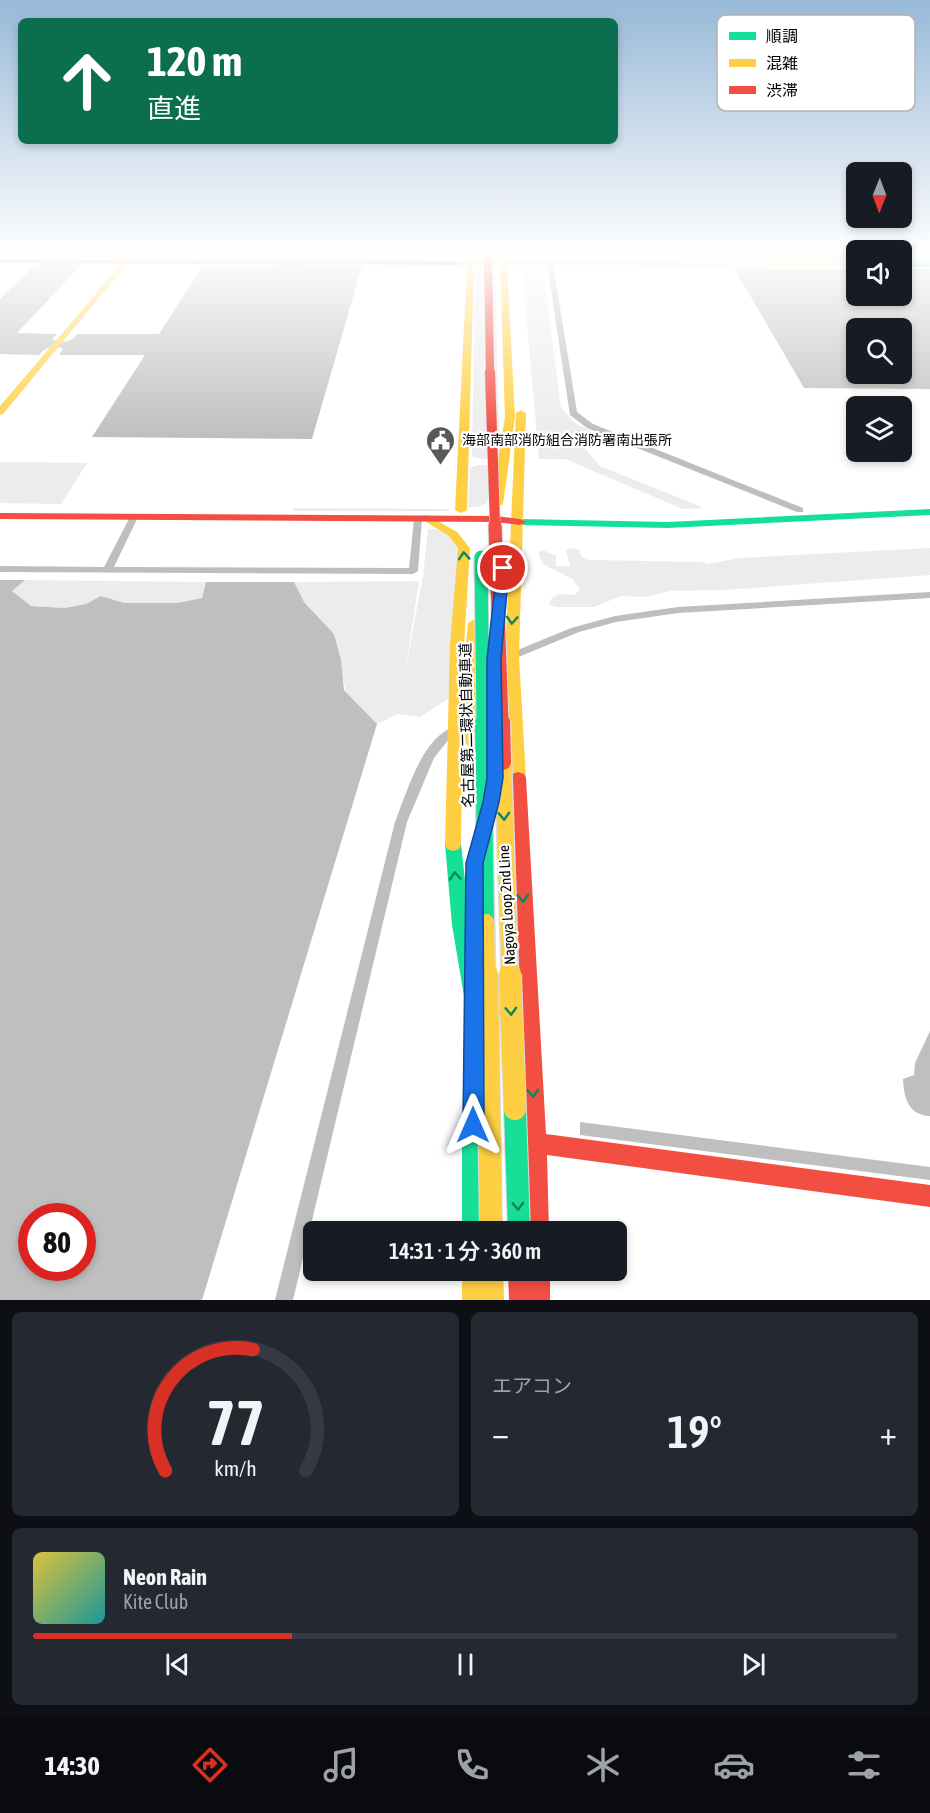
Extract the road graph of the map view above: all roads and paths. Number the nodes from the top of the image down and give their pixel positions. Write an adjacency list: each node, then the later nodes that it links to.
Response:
1 (82, 315): 8 (main road)
2 (471, 315): 11 (main road)
3 (475, 315): 31 (main road, 名古屋第二環状自動車道, bridge)
4 (489, 315): 32 (main road, one-way to 32, bridge)
5 (509, 315): 17 (main road, Nagoya Loop 2nd Line)
6 (512, 315): 9 (main road, Nagoya Loop 2nd Line)
7 (558, 315): 12 (street)
8 (0, 411)
9 (521, 450): 17 (main road); 18 (main road, Nagoya Loop 2nd Line)
10 (930, 503): 12 (main road)
11 (461, 510)
12 (800, 510): 18 (main road)
13 (930, 512): 18 (main road)
14 (0, 516): 15 (main road)
15 (134, 517): 16 (main road); 20 (street)
16 (422, 519): 17 (main road); 20 (street); 23 (main road, one-way to 16)
17 (495, 519): 18 (main road); 24 (main road, Nagoya Loop 2nd Line)
18 (519, 519): 22 (main road, Nagoya Loop 2nd Line, one-way to 22); 24 (main road)
19 (0, 568): 20 (street)
20 (108, 569)
21 (930, 595): 22 (street)
22 (512, 656): 28 (main road, Nagoya Loop 2nd Line, one-way to 28)
23 (455, 730): 25 (main road, one-way to 23); 38 (street)
24 (475, 863): 25 (main road, Nagoya Loop 2nd Line)
25 (474, 996): 26 (main road, Nagoya Loop 2nd Line)
26 (474, 1042)
27 (474, 1112): 30 (main road)
28 (536, 1143): 29 (main road); 33 (main road, Nagoya Loop 2nd Line)
29 (930, 1196)
30 (474, 1221)
31 (491, 1221)
32 (519, 1221)
33 (537, 1221)
34 (474, 1281): 39 (main road)
35 (491, 1281): 40 (main road)
36 (520, 1281): 41 (main road)
37 (538, 1281): 42 (main road)
38 (284, 1300)
39 (474, 1300)
40 (492, 1300)
41 (521, 1300)
42 (538, 1300)

